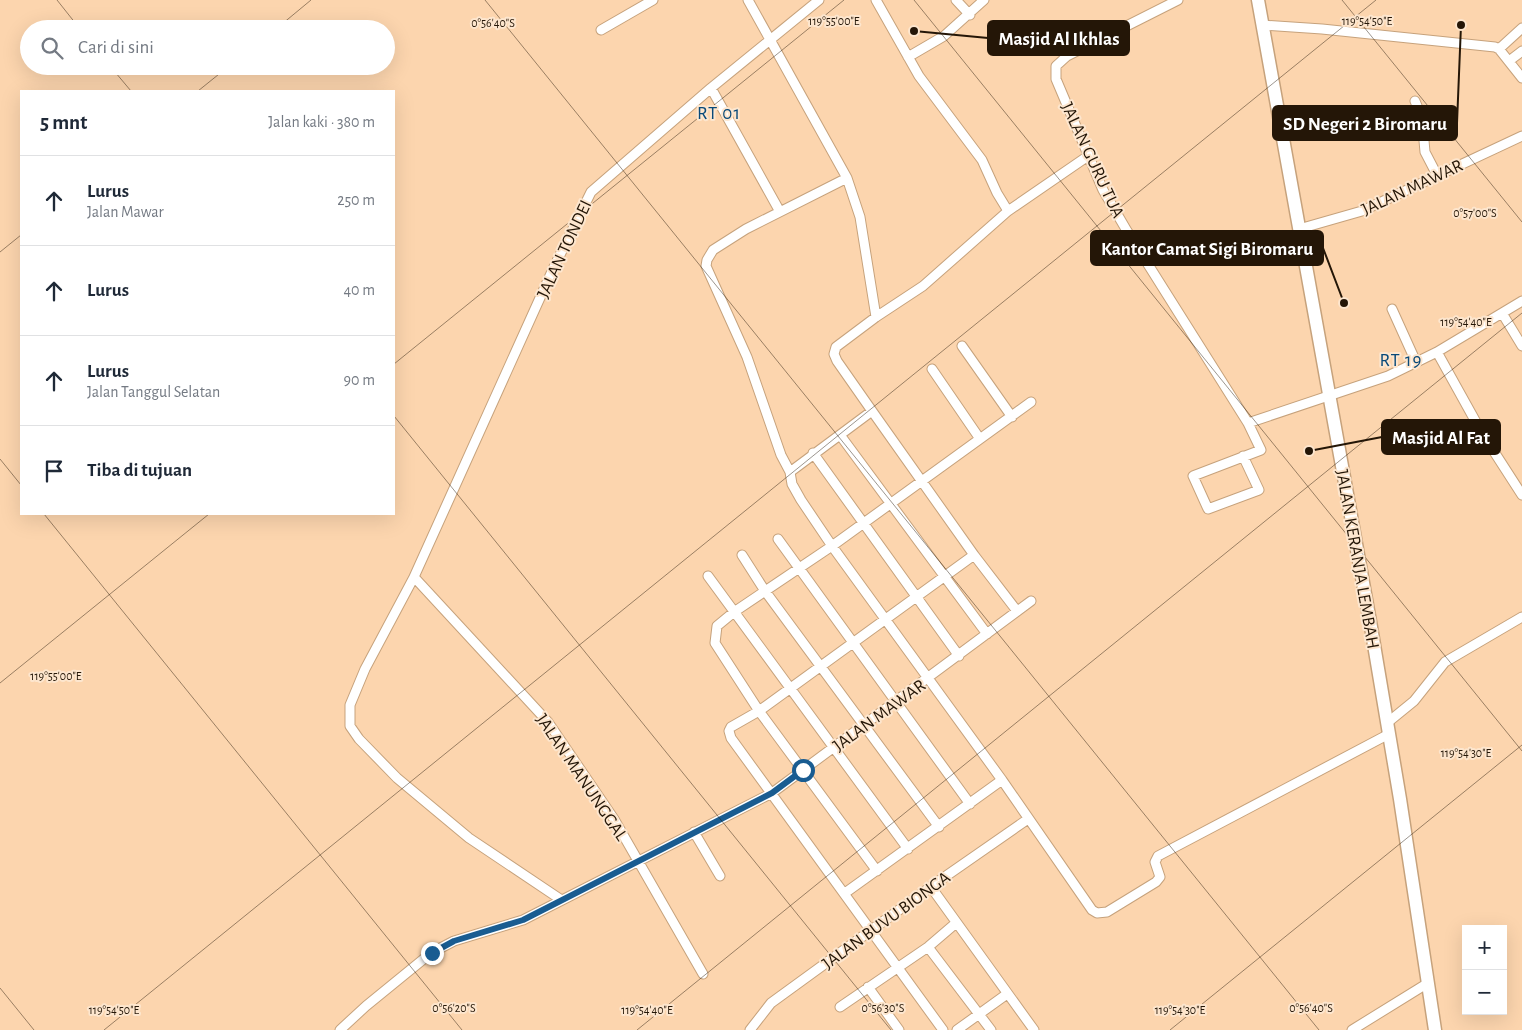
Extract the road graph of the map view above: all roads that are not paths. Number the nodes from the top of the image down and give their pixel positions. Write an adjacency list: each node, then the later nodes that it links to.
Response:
1 (653, 0): 12 (street)
2 (748, 0): 13 (street)
3 (819, 0): 13 (street, JALAN TONDEI)
4 (876, 0): 16 (street)
5 (956, 0): 9 (street)
6 (984, 0): 9 (street)
7 (1258, 0): 10 (main road, JALAN KERANJA LEMBAH)
8 (1172, 1): 22 (street, JALAN GURU TUA)
9 (970, 15): 16 (street)
10 (1262, 25): 14 (street); 27 (main road, JALAN KERANJA LEMBAH)
11 (1522, 28): 14 (street)
12 (601, 30)
13 (771, 40): 19 (street, JALAN TONDEI); 24 (street)
14 (1499, 49): 17 (street)
15 (1522, 51): 17 (street)
16 (908, 57): 26 (street)
17 (1509, 61): 18 (street)
18 (1522, 78)
19 (711, 88): 25 (street); 57 (street, JALAN TONDEI)
20 (1415, 101): 23 (street)
21 (1522, 136): 23 (street, JALAN MAWAR)
22 (1088, 156): 26 (street); 41 (street, JALAN GURU TUA)
23 (1437, 176): 27 (street, JALAN MAWAR)
24 (847, 178): 25 (street); 31 (street)
25 (780, 210): 46 (street)
26 (1008, 211): 31 (street)
27 (1299, 229): 37 (main road, JALAN KERANJA LEMBAH)
28 (1522, 301): 30 (street)
29 (1392, 309): 35 (street)
30 (1502, 313): 33 (street); 34 (street)
31 (876, 317): 39 (street)
32 (962, 346): 40 (street)
33 (1522, 346)
34 (1437, 352): 35 (street); 48 (street)
35 (1416, 362): 37 (street)
36 (932, 369): 43 (street)
37 (1329, 394): 41 (street); 75 (main road, JALAN KERANJA LEMBAH)
38 (1031, 402): 40 (street)
39 (872, 411): 42 (street); 47 (street)
40 (1012, 417): 43 (street)
41 (1248, 423): 45 (street, JALAN GURU TUA)
42 (840, 435): 44 (street); 49 (street)
43 (980, 439): 47 (street)
44 (814, 453): 46 (street); 50 (street)
45 (1243, 456): 45 (street)
46 (790, 472): 52 (street)
47 (922, 481): 49 (street); 54 (street)
48 (1522, 495)
49 (891, 503): 50 (street); 58 (street)
50 (864, 522): 52 (street); 60 (street)
51 (778, 539): 55 (street)
52 (832, 546): 55 (street); 65 (street)
53 (742, 555): 59 (street)
54 (974, 555): 58 (street); 62 (street)
55 (797, 568): 59 (street); 67 (street)
56 (708, 576): 63 (street)
57 (414, 577): 85 (street, JALAN MANUNGGAL); 90 (street, JALAN TONDEI)
58 (944, 578): 60 (street); 66 (street)
59 (765, 591): 63 (street); 69 (street)
60 (915, 597): 65 (street); 68 (street)
61 (1031, 601): 62 (street, JALAN MAWAR)
62 (1017, 611): 66 (street, JALAN MAWAR)
63 (734, 612): 71 (street); 73 (street)
64 (1522, 617): 75 (street)
65 (886, 618): 67 (street); 70 (street)
66 (987, 634): 68 (street, JALAN MAWAR)
67 (852, 644): 69 (street); 72 (street)
68 (958, 656): 70 (street, JALAN MAWAR)
69 (820, 666): 71 (street); 74 (street)
70 (930, 678): 72 (street, JALAN MAWAR); 78 (street)
71 (789, 688): 73 (street); 76 (street)
72 (896, 703): 74 (street, JALAN MAWAR); 80 (street)
73 (759, 711): 77 (street); 79 (street)
74 (864, 726): 76 (street, JALAN MAWAR); 82 (street)
75 (1388, 728): 81 (street); 96 (main road, JALAN KERANJA LEMBAH)
76 (832, 748): 77 (street, JALAN MAWAR); 84 (street)
77 (803, 770): 79 (street, JALAN MAWAR); 86 (street)
78 (1002, 780): 80 (street); 81 (street)
79 (772, 793): 83 (street, JALAN MAWAR); 89 (street)
80 (970, 804): 82 (street)
81 (1028, 819): 88 (street, JALAN BUVU BIONGA)
82 (939, 827): 84 (street)
83 (694, 832): 85 (street, JALAN MAWAR); 87 (street)
84 (908, 849): 86 (street)
85 (637, 862): 90 (street, JALAN MAWAR); 95 (street, JALAN MANUNGGAL)
86 (877, 870): 89 (street)
87 (720, 876)
88 (930, 887): 91 (street); 92 (street, JALAN BUVU BIONGA)
89 (845, 893): 92 (street)
90 (560, 900): 101 (street, JALAN MAWAR)
91 (956, 923): 93 (street); 98 (street)
92 (872, 930): 94 (street); 102 (street, JALAN BUVU BIONGA)
93 (928, 947): 94 (street); 100 (street)
94 (898, 966): 97 (street); 104 (street)
95 (703, 974)
96 (1428, 983): 108 (street); 109 (main road, JALAN KERANJA LEMBAH)
97 (868, 987): 99 (street); 103 (street)
98 (1007, 994): 100 (street); 107 (street)
99 (840, 1008)
100 (979, 1014): 105 (street); 106 (street)
101 (340, 1030)
102 (750, 1030)
103 (899, 1030)
104 (943, 1030)
105 (957, 1030)
106 (991, 1030)
107 (1034, 1030)
108 (1352, 1030)
109 (1435, 1030)

